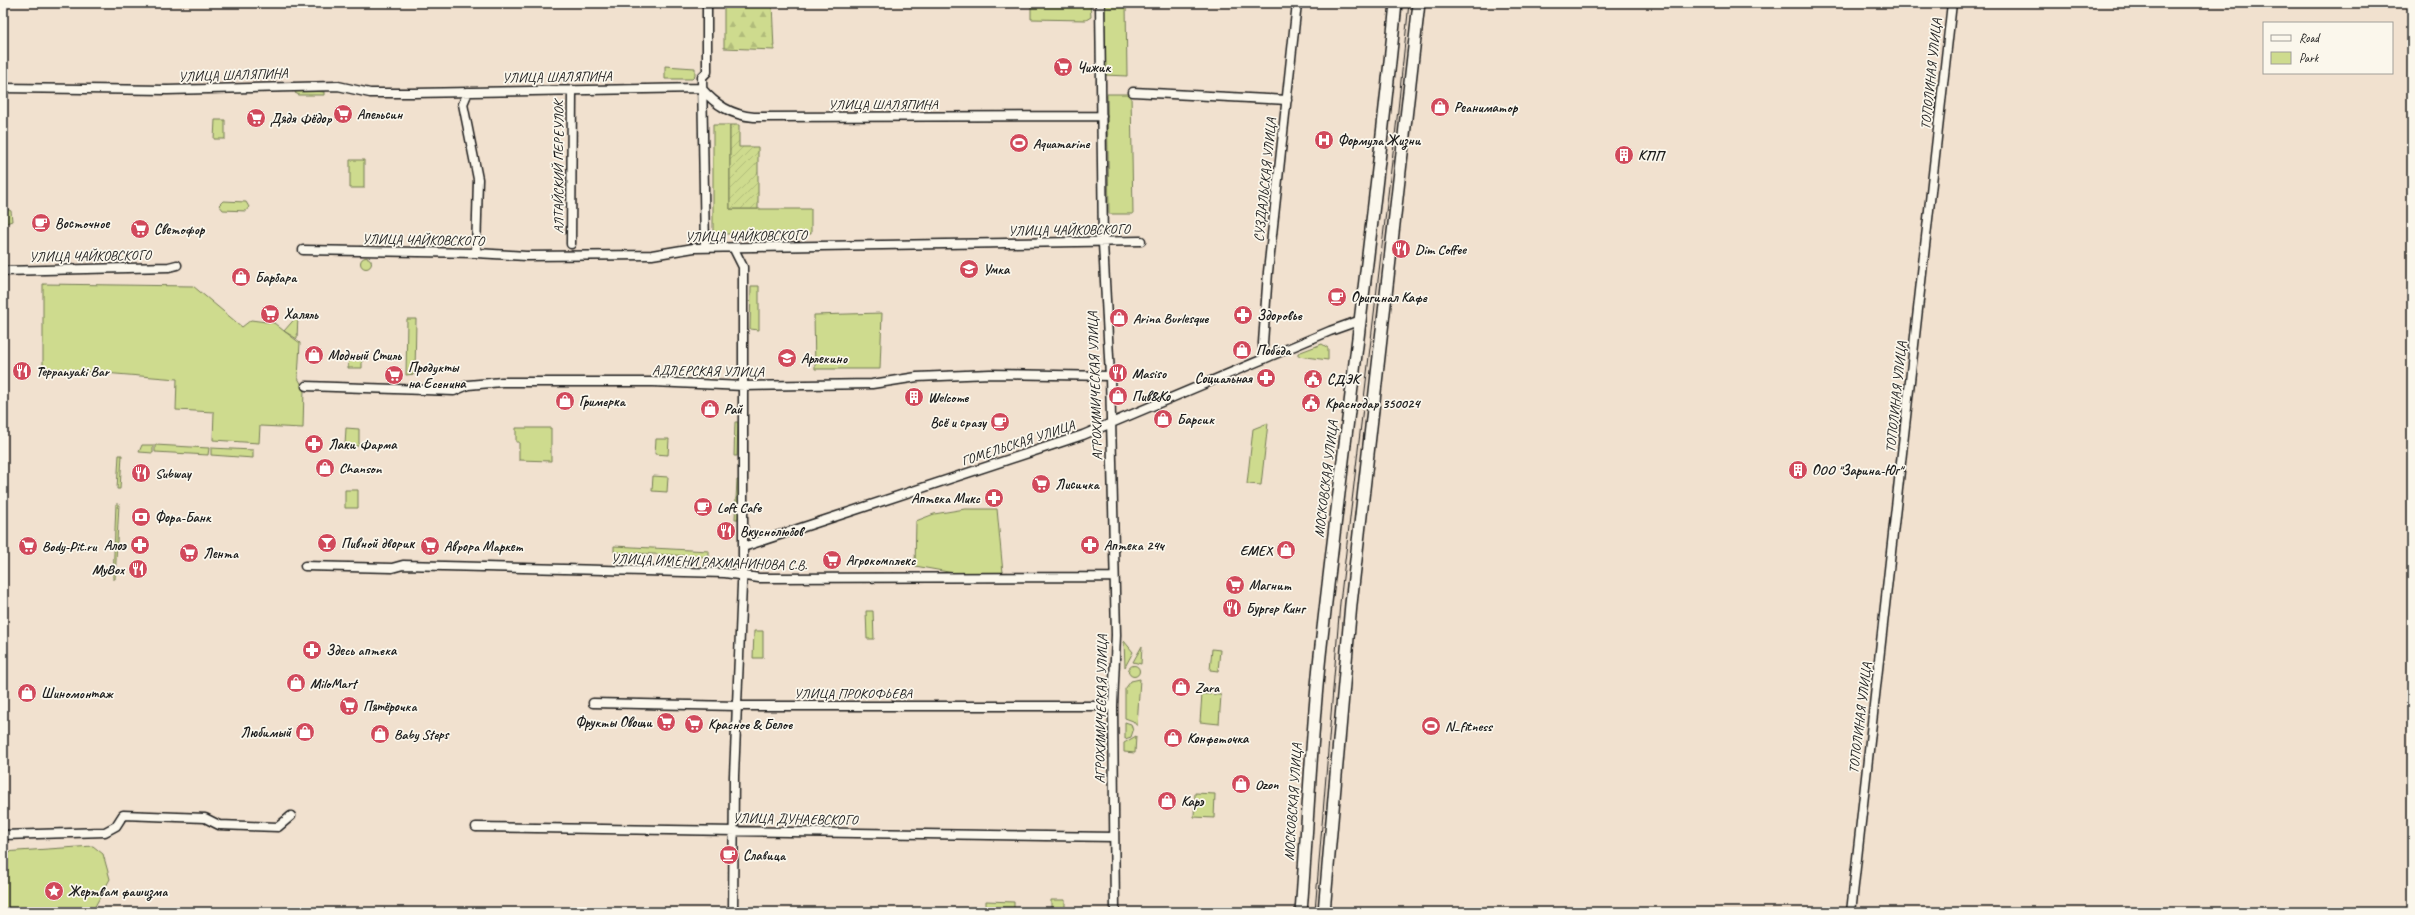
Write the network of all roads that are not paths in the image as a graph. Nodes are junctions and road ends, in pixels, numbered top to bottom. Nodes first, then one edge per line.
1 (707, 3) edge
2 (1100, 3) edge
3 (1297, 3) edge
4 (1396, 3) edge
5 (1419, 3) edge
6 (1952, 3) edge
7 (3, 88) edge
8 (701, 88) junction
9 (572, 90) junction
10 (468, 92) junction
11 (1134, 92) dead end
12 (1287, 100) junction
13 (1102, 116) junction
14 (1141, 241) dead end
15 (1103, 243) junction
16 (571, 244) dead end
17 (705, 248) junction
18 (734, 249) junction
19 (303, 250) dead end
20 (476, 253) junction
21 (177, 265) dead end
22 (3, 271) edge
23 (1361, 320) junction
24 (1264, 360) junction
25 (1110, 376) junction
26 (306, 386) dead end
27 (744, 386) junction
28 (1110, 424) junction
29 (743, 547) junction
30 (305, 566) dead end
31 (742, 577) junction
32 (1113, 577) junction
33 (593, 703) dead end
34 (737, 706) junction
35 (1113, 706) junction
36 (291, 816) dead end
37 (476, 827) dead end
38 (733, 831) junction
39 (3, 835) edge
40 (1114, 837) junction
41 (733, 912) edge
42 (1115, 912) edge
43 (1301, 912) edge
44 (1324, 912) edge
45 (1851, 912) edge

1 - 8 street
2 - 13 street, АГРОХИМИЧЕСКАЯ УЛИЦА
3 - 12 street, СУЗДАЛЬСКАЯ УЛИЦА
4 - 23 street, МОСКОВСКАЯ УЛИЦА
5 - 44 street
6 - 45 street, ТОПОЛИНАЯ УЛИЦА
7 - 10 street, УЛИЦА ШАЛЯПИНА
8 - 9 street, УЛИЦА ШАЛЯПИНА
8 - 13 street, УЛИЦА ШАЛЯПИНА
8 - 17 street
9 - 10 street, УЛИЦА ШАЛЯПИНА
9 - 16 street, АЛТАЙСКИЙ ПЕРЕУЛОК
10 - 20 street
11 - 12 street
12 - 24 street, СУЗДАЛЬСКАЯ УЛИЦА
13 - 15 street, АГРОХИМИЧЕСКАЯ УЛИЦА
14 - 15 street, УЛИЦА ЧАЙКОВСКОГО
15 - 18 street, УЛИЦА ЧАЙКОВСКОГО
15 - 25 street, АГРОХИМИЧЕСКАЯ УЛИЦА
17 - 18 street, УЛИЦА ЧАЙКОВСКОГО
17 - 20 street, УЛИЦА ЧАЙКОВСКОГО
18 - 27 street
19 - 20 street, УЛИЦА ЧАЙКОВСКОГО
21 - 22 street, УЛИЦА ЧАЙКОВСКОГО
23 - 24 street, ГОМЕЛЬСКАЯ УЛИЦА
23 - 43 street, МОСКОВСКАЯ УЛИЦА
24 - 28 street, ГОМЕЛЬСКАЯ УЛИЦА
25 - 27 street, АДЛЕРСКАЯ УЛИЦА
25 - 28 street, АГРОХИМИЧЕСКАЯ УЛИЦА
26 - 27 street, АДЛЕРСКАЯ УЛИЦА
27 - 29 street
28 - 29 street, ГОМЕЛЬСКАЯ УЛИЦА
28 - 32 street, АГРОХИМИЧЕСКАЯ УЛИЦА
29 - 31 street
30 - 31 street, УЛИЦА ИМЕНИ РАХМАНИНОВА С.В.
31 - 32 street, УЛИЦА ИМЕНИ РАХМАНИНОВА С.В.
31 - 34 street
32 - 35 street, АГРОХИМИЧЕСКАЯ УЛИЦА
33 - 34 street, УЛИЦА ПРОКОФЬЕВА
34 - 35 street, УЛИЦА ПРОКОФЬЕВА
34 - 38 street
35 - 40 street, АГРОХИМИЧЕСКАЯ УЛИЦА
36 - 39 street
37 - 38 street, УЛИЦА ДУНАЕВСКОГО
38 - 40 street, УЛИЦА ДУНАЕВСКОГО
38 - 41 street
40 - 42 street, АГРОХИМИЧЕСКАЯ УЛИЦА

